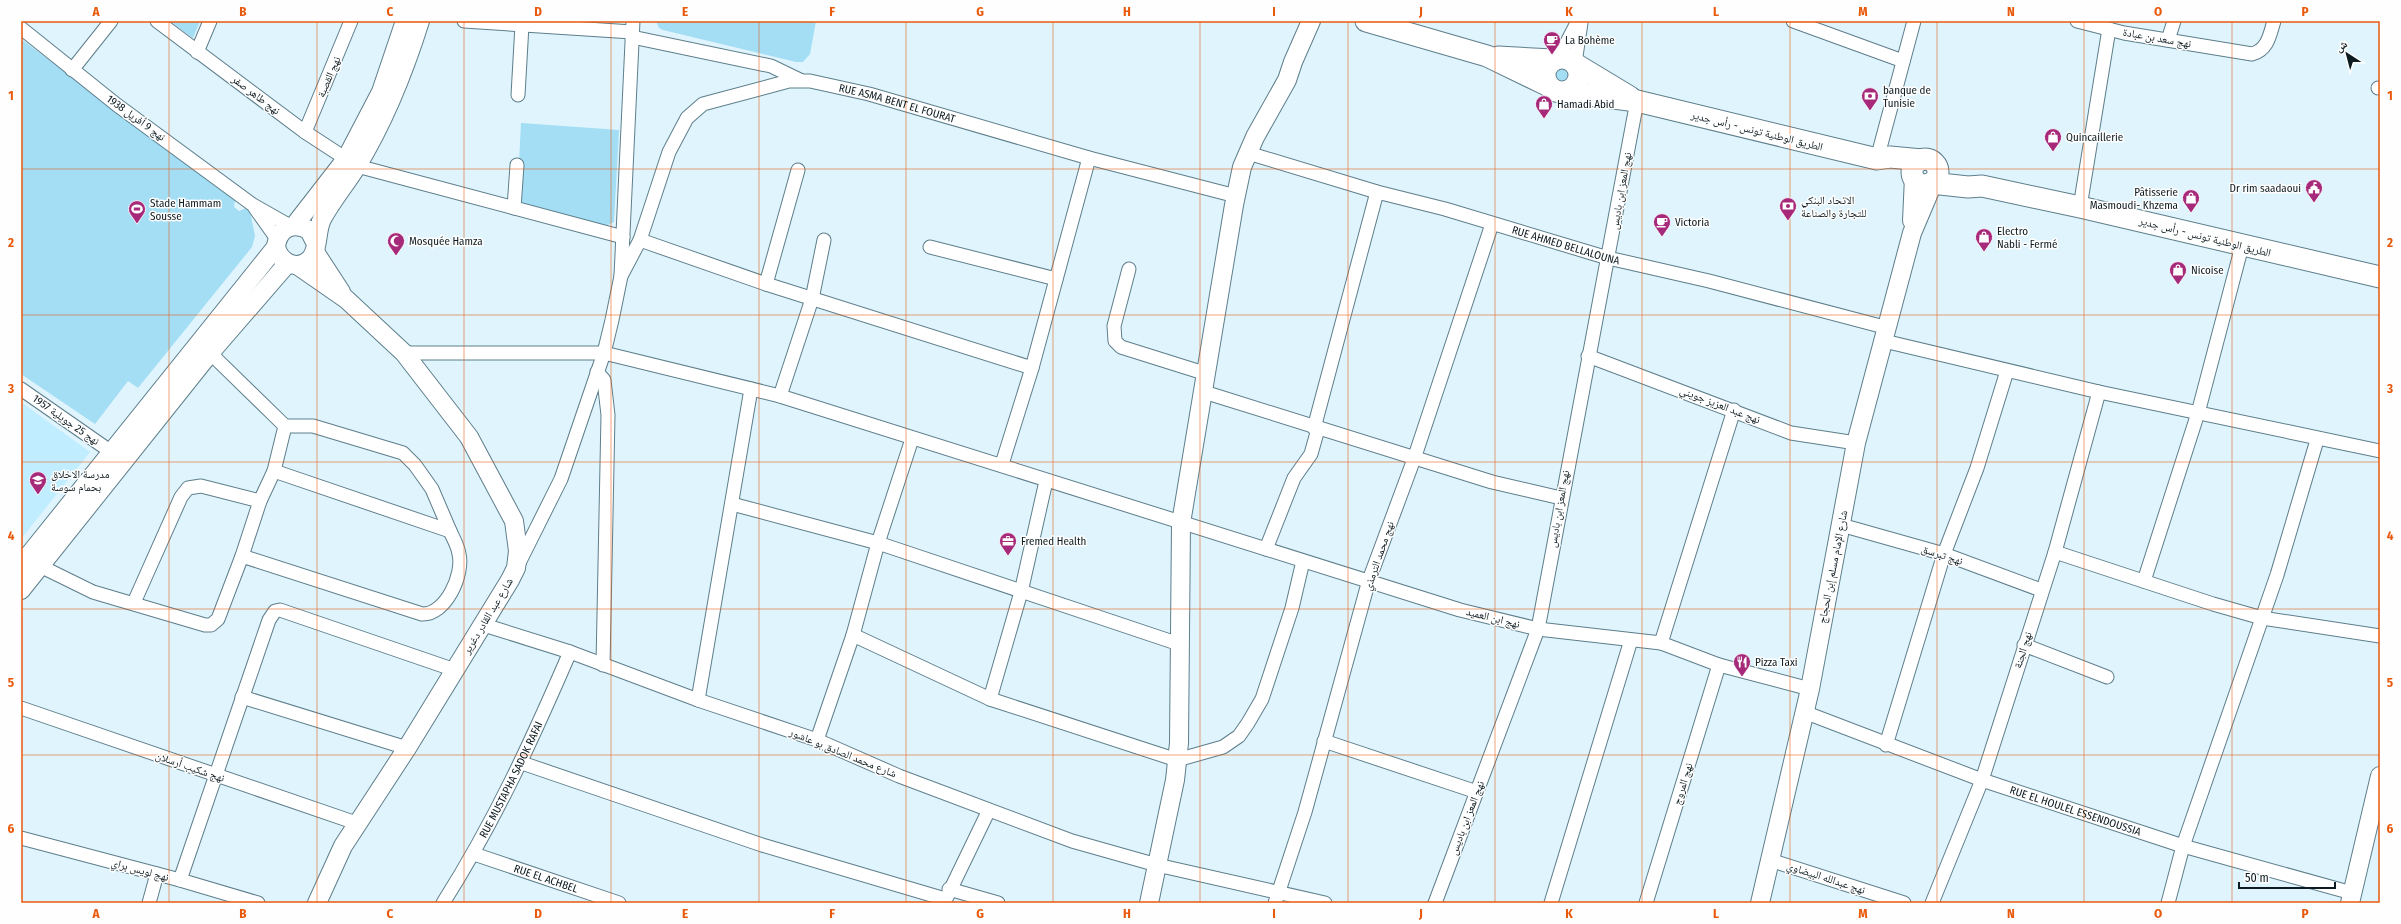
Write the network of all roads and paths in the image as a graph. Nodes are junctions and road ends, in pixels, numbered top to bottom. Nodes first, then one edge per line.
1 (110, 21) edge
2 (157, 21) edge
3 (210, 21) edge
4 (351, 21) edge
5 (405, 21) edge
6 (420, 21) edge
7 (464, 21) edge
8 (1311, 21) edge
9 (1323, 21) edge
10 (1366, 21) edge
11 (1578, 21) edge
12 (1581, 21) edge
13 (1793, 21) edge
14 (1914, 21) edge
15 (2077, 21) edge
16 (2174, 21) edge
17 (2274, 21) edge
18 (2092, 23) edge
19 (522, 25) junction
20 (2113, 25) edge
21 (21, 28) edge
22 (633, 30) edge
23 (2168, 40) junction
24 (197, 52) junction
25 (1487, 56) junction
26 (1554, 60) junction
27 (1903, 61) junction
28 (1576, 64) junction
29 (72, 70) junction
30 (1287, 80) junction
31 (802, 81) junction
32 (1557, 89) junction
33 (518, 95) dead end
34 (1637, 101) junction
35 (305, 132) junction
36 (1248, 154) junction
37 (1089, 158) junction
38 (1878, 159) junction
39 (351, 163) junction
40 (517, 165) dead end
41 (798, 170) dead end
42 (1928, 174) junction
43 (1377, 192) junction
44 (1236, 196) junction
45 (253, 205) junction
46 (2080, 206) junction
47 (514, 208) junction
48 (1492, 224) junction
49 (292, 226) junction
50 (623, 237) junction
51 (640, 240) junction
52 (824, 240) dead end
53 (276, 243) junction
54 (2242, 246) junction
55 (930, 247) dead end
56 (315, 248) junction
57 (1608, 258) junction
58 (292, 265) junction
59 (1129, 269) dead end
60 (621, 276) junction
61 (2380, 277) edge
62 (1056, 279) junction
63 (766, 284) junction
64 (812, 298) junction
65 (346, 299) junction
66 (1886, 335) junction
67 (204, 347) junction
68 (404, 353) junction
69 (604, 353) junction
70 (1588, 356) junction
71 (1032, 368) junction
72 (2007, 371) junction
73 (597, 372) junction
74 (1207, 374) junction
75 (21, 389) edge
76 (751, 389) junction
77 (1204, 392) junction
78 (2099, 392) junction
79 (780, 396) junction
80 (1734, 410) junction
81 (2198, 413) junction
82 (285, 426) junction
83 (1316, 429) junction
84 (912, 439) junction
85 (2317, 440) junction
86 (1856, 443) junction
87 (110, 451) junction
88 (2380, 451) edge
89 (1414, 459) junction
90 (1002, 464) junction
91 (274, 471) junction
92 (1046, 480) junction
93 (1561, 498) junction
94 (260, 502) junction
95 (732, 504) junction
96 (1181, 523) junction
97 (1841, 525) junction
98 (450, 531) junction
99 (878, 543) junction
100 (1266, 549) junction
101 (2055, 552) junction
102 (1944, 554) junction
103 (242, 556) junction
104 (1303, 561) junction
105 (21, 565) edge
106 (40, 566) junction
107 (516, 568) junction
108 (1370, 580) junction
109 (2144, 581) junction
110 (21, 590) edge
111 (2041, 590) junction
112 (1021, 592) junction
113 (136, 598) dead end
114 (2262, 618) junction
115 (484, 625) junction
116 (1538, 628) junction
117 (853, 635) junction
118 (2380, 636) edge
119 (1630, 640) junction
120 (1661, 643) junction
121 (1179, 644) junction
122 (2024, 645) junction
123 (570, 652) junction
124 (603, 665) junction
125 (1719, 666) junction
126 (455, 670) junction
127 (2107, 677) dead end
128 (1810, 689) junction
129 (242, 697) junction
130 (990, 699) junction
131 (698, 700) junction
132 (21, 708) edge
133 (1804, 712) junction
134 (817, 740) junction
135 (1324, 741) junction
136 (1886, 745) junction
137 (407, 748) junction
138 (1177, 760) junction
139 (522, 764) junction
140 (215, 776) junction
141 (2380, 776) edge
142 (1982, 780) junction
143 (1477, 792) junction
144 (988, 812) junction
145 (359, 824) junction
146 (21, 838) edge
147 (2183, 846) junction
148 (474, 854) junction
149 (1770, 860) junction
150 (1157, 865) junction
151 (157, 874) junction
152 (180, 880) junction
153 (946, 897) edge
154 (1277, 898) edge
155 (2351, 898) edge
156 (149, 903) edge
157 (258, 903) edge
158 (317, 903) edge
159 (443, 903) edge
160 (619, 903) edge
161 (998, 903) edge
162 (1149, 903) edge
163 (1325, 903) edge
164 (1434, 903) edge
165 (1551, 903) edge
166 (1646, 903) edge
167 (1760, 903) edge
168 (1904, 903) edge
169 (1932, 903) edge
170 (2168, 903) edge

1 - 29 street
2 - 24 street, نهج طاهر صفر
3 - 24 street
4 - 35 street, نهج القصبة
5 - 39 street
6 - 39 street
7 - 19 street
8 - 30 street
9 - 30 street
10 - 25 main road, الطريق الوطنية تونس - رأس جدير
11 - 26 street
12 - 28 street
13 - 27 street
14 - 27 street
15 - 18 street, نهج سعد بن عبادة
16 - 23 street
17 - 23 street, نهج سعد بن عبادة
18 - 20 street, نهج سعد بن عبادة
19 - 22 street
19 - 33 street
20 - 23 street, نهج سعد بن عبادة
20 - 46 street
21 - 29 street, نهج 9 أفريل 1938
22 - 31 street
22 - 50 street
24 - 35 street, نهج طاهر صفر
25 - 26 main road, الطريق الوطنية تونس - رأس جدير
25 - 32 main road, الطريق الوطنية تونس - رأس جدير
26 - 28 main road
26 - 32 main road
27 - 38 street
28 - 32 main road
28 - 34 main road, الطريق الوطنية تونس - رأس جدير
29 - 45 street, نهج 9 أفريل 1938
30 - 36 street
31 - 37 street, RUE ASMA BENT EL FOURAT
31 - 51 street, RUE ASMA BENT EL FOURAT
32 - 34 main road, الطريق الوطنية تونس - رأس جدير
34 - 38 main road, الطريق الوطنية تونس - رأس جدير
34 - 57 street, نهج المعز ابن باديس
35 - 39 street, نهج طاهر صفر
36 - 43 street, RUE AHMED BELLALOUNA
36 - 44 street
37 - 44 street, RUE ASMA BENT EL FOURAT
37 - 62 street
38 - 42 main road, الطريق الوطنية تونس - رأس جدير
39 - 47 street, نهج طاهر صفر
39 - 49 street
39 - 56 street
40 - 47 street
41 - 63 street
42 - 46 main road, الطريق الوطنية تونس - رأس جدير
42 - 66 street, شارع اﻹمام مسلم إبن الحجاج
43 - 48 street, RUE AHMED BELLALOUNA
43 - 83 street
44 - 74 street
45 - 49 street
45 - 53 street
46 - 54 main road, الطريق الوطنية تونس - رأس جدير
47 - 50 street, نهج طاهر صفر
48 - 57 street, RUE AHMED BELLALOUNA
48 - 89 street, نهج محمد الترمذي
49 - 53 street
49 - 56 street
50 - 60 street
51 - 60 street, RUE ASMA BENT EL FOURAT
51 - 63 street
52 - 64 street
53 - 58 street
53 - 67 street
54 - 61 main road, الطريق الوطنية تونس - رأس جدير
54 - 81 street
55 - 62 street
56 - 58 street
56 - 65 street, شارع عبد القادر دغرير
57 - 66 street, RUE AHMED BELLALOUNA
57 - 70 street, نهج المعز ابن باديس
58 - 65 street, شارع عبد القادر دغرير
58 - 67 street
59 - 74 street
60 - 69 street
62 - 71 street
63 - 64 street
64 - 71 street
64 - 79 street
65 - 68 street, شارع عبد القادر دغرير
66 - 72 street, RUE AHMED BELLALOUNA
66 - 86 street, شارع اﻹمام مسلم إبن الحجاج
67 - 82 street
67 - 87 street
67 - 106 street
68 - 69 street, نهج ابن العميد
68 - 107 street, شارع عبد القادر دغرير
69 - 73 street
69 - 76 street, نهج ابن العميد
70 - 80 street, نهج عبد العزيز جويني
70 - 93 street, نهج المعز ابن باديس
71 - 90 street
72 - 78 street, RUE AHMED BELLALOUNA
72 - 102 street
73 - 107 street
73 - 124 street
74 - 77 street
75 - 87 street, نهج 25 جويلية 1957
76 - 79 street, نهج ابن العميد
76 - 95 street
77 - 83 street
77 - 96 street
78 - 81 street, RUE AHMED BELLALOUNA
78 - 101 street, نهج الجنة
79 - 84 street, نهج ابن العميد
80 - 86 street, نهج عبد العزيز جويني
80 - 120 street
81 - 85 street, RUE AHMED BELLALOUNA
81 - 109 street
82 - 91 street
82 - 98 street
83 - 89 street
83 - 100 street
84 - 90 street, نهج ابن العميد
84 - 99 street
85 - 88 street, RUE AHMED BELLALOUNA
85 - 114 street
86 - 97 street, شارع اﻹمام مسلم إبن الحجاج
87 - 105 street
89 - 93 street
89 - 108 street, نهج محمد الترمذي
90 - 92 street, نهج ابن العميد
91 - 94 street
91 - 98 street
92 - 96 street, نهج ابن العميد
92 - 112 street
93 - 116 street, نهج المعز ابن باديس
94 - 103 street
94 - 113 street
95 - 99 street
95 - 131 street
96 - 100 street, نهج ابن العميد
96 - 121 street
97 - 102 street, نهج تبرسق
97 - 128 street, شارع اﻹمام مسلم إبن الحجاج
98 - 103 street
99 - 112 street
99 - 117 street
100 - 104 street, نهج ابن العميد
101 - 109 street
101 - 111 street, نهج الجنة
102 - 111 street, نهج تبرسق
102 - 136 street
103 - 106 street
104 - 108 street, نهج ابن العميد
104 - 138 street
106 - 110 street
107 - 115 street, شارع عبد القادر دغرير
108 - 116 street, نهج ابن العميد
108 - 135 street, نهج محمد الترمذي
109 - 114 street
111 - 122 street, نهج الجنة
112 - 121 street
112 - 130 street
114 - 118 street
114 - 147 street
115 - 123 street, شارع محمد الصادق بو عاشور
115 - 126 street, شارع عبد القادر دغرير
116 - 119 street, نهج ابن العميد
116 - 143 street, نهج المعز ابن باديس
117 - 130 street
117 - 134 street
119 - 120 street, نهج ابن العميد
119 - 165 street
120 - 125 street, نهج ابن العميد
121 - 138 street
122 - 127 street
122 - 142 street, نهج الجنة
123 - 124 street, شارع محمد الصادق بو عاشور
123 - 139 street, RUE MUSTAPHA SADOK RAFAI
124 - 131 street, شارع محمد الصادق بو عاشور
125 - 128 street, نهج ابن العميد
125 - 166 street, نهج المروج
126 - 129 street
126 - 137 street, شارع عبد القادر دغرير
128 - 133 street, شارع اﻹمام مسلم إبن الحجاج
129 - 137 street
129 - 140 street
130 - 138 street
131 - 134 street, شارع محمد الصادق بو عاشور
132 - 140 street, نهج شكيب أرسلان
133 - 136 street, RUE EL HOULEL ESSENDOUSSIA
133 - 149 street, شارع اﻹمام مسلم إبن الحجاج
134 - 144 street, شارع محمد الصادق بو عاشور
135 - 143 street
135 - 154 street, نهج محمد الترمذي
136 - 142 street, RUE EL HOULEL ESSENDOUSSIA
137 - 145 street, شارع عبد القادر دغرير
138 - 150 street
139 - 148 street, RUE MUSTAPHA SADOK RAFAI
139 - 153 street
140 - 145 street, نهج شكيب أرسلان
140 - 152 street
141 - 155 street
142 - 147 street, RUE EL HOULEL ESSENDOUSSIA
142 - 169 street, نهج الجنة
143 - 164 street, نهج المعز ابن باديس
144 - 150 street, شارع محمد الصادق بو عاشور
144 - 153 street
145 - 158 street, شارع عبد القادر دغرير
146 - 151 street, نهج لويس براي
147 - 155 street, RUE EL HOULEL ESSENDOUSSIA
147 - 170 street
148 - 159 street, RUE MUSTAPHA SADOK RAFAI
148 - 160 street, RUE EL ACHBEL
149 - 167 street, شارع اﻹمام مسلم إبن الحجاج
149 - 168 street, نهج عبدالله البيضاوي
150 - 154 street, شارع محمد الصادق بو عاشور
150 - 162 street
151 - 152 street, نهج لويس براي
151 - 156 street
152 - 157 street, نهج لويس براي
153 - 161 street
154 - 163 street

